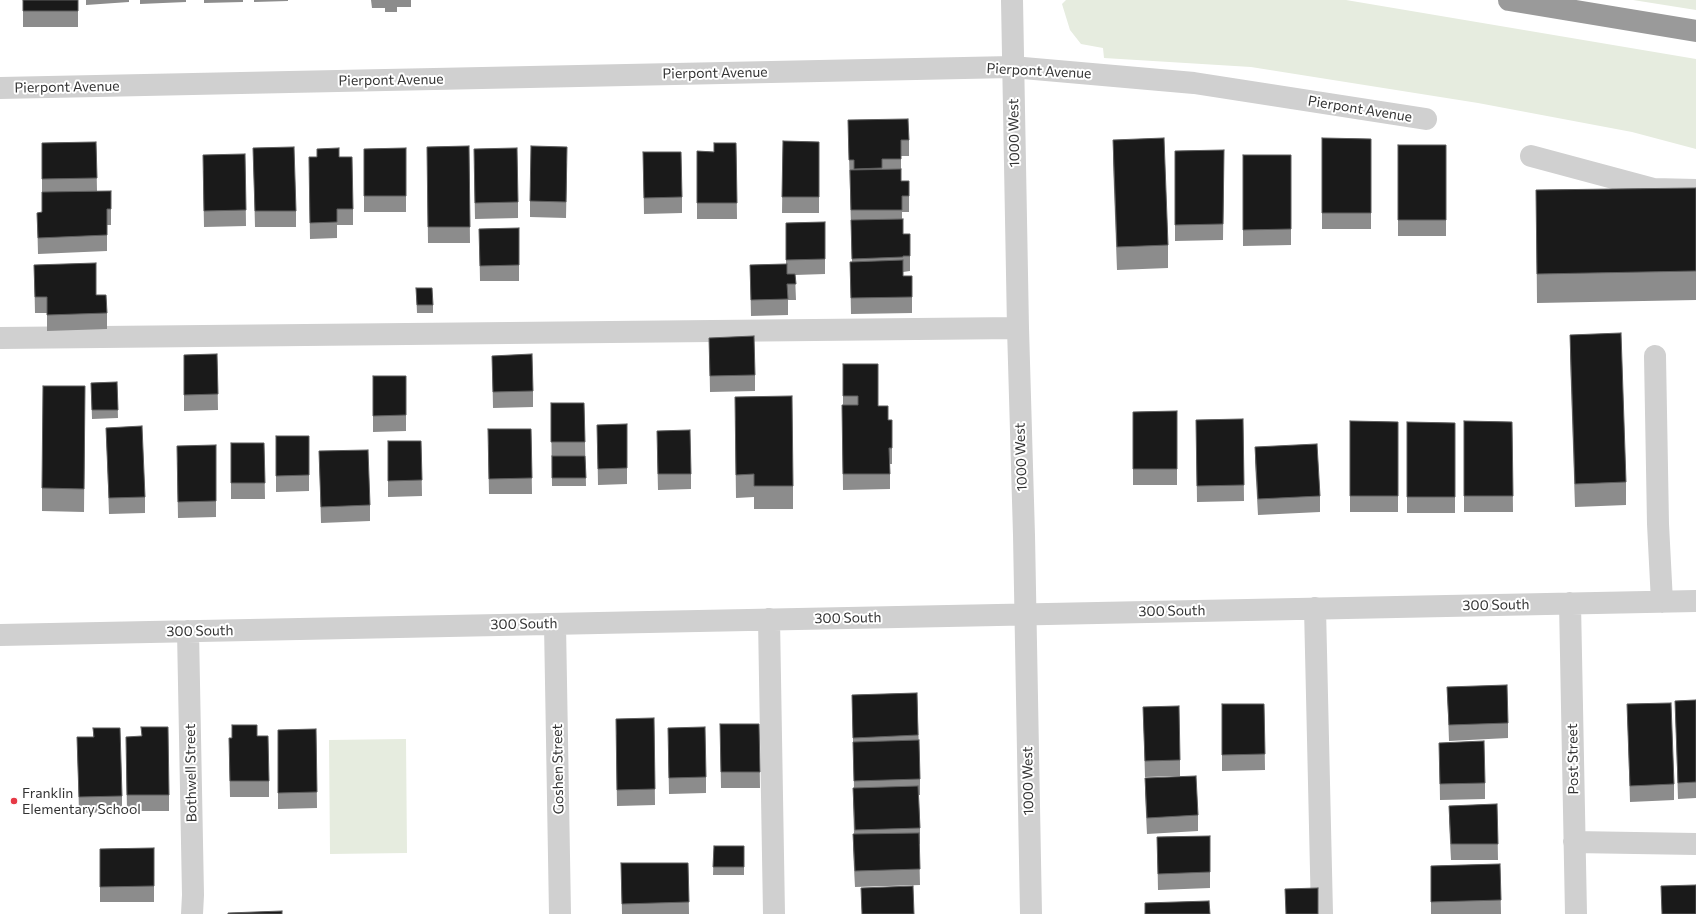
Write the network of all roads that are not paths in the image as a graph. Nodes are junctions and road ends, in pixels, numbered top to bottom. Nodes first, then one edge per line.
1 (1012, 0) edge
2 (1509, 0) edge
3 (1696, 31) edge
4 (1012, 67) junction
5 (0, 88) edge
6 (1426, 119) dead end
7 (1532, 156) dead end
8 (1696, 190) edge
9 (1018, 328) junction
10 (0, 338) edge
11 (1655, 356) dead end
12 (1696, 601) edge
13 (1662, 602) junction
14 (1570, 604) junction
15 (1315, 608) junction
16 (1024, 614) junction
17 (769, 620) junction
18 (555, 624) junction
19 (188, 631) junction
20 (0, 635) edge
21 (1574, 842) junction
22 (1696, 844) edge
23 (192, 914) edge
24 (560, 914) edge
25 (774, 914) edge
26 (1031, 914) edge
27 (1322, 914) edge
28 (1576, 914) edge

1 - 4 street, 1000 West
2 - 3 highway
4 - 5 street, Pierpont Avenue
4 - 6 street, Pierpont Avenue
4 - 9 street, 1000 West
7 - 8 street
9 - 10 street
9 - 16 street, 1000 West
11 - 13 street
12 - 13 street, 300 South
13 - 14 street, 300 South
14 - 15 street, 300 South
14 - 21 street, Post Street
15 - 16 street, 300 South
15 - 27 street
16 - 17 street, 300 South
16 - 26 street, 1000 West
17 - 18 street, 300 South
17 - 25 street
18 - 19 street, 300 South
18 - 24 street, Goshen Street
19 - 20 street, 300 South
19 - 23 street, Bothwell Street
21 - 22 street
21 - 28 street, Post Street

